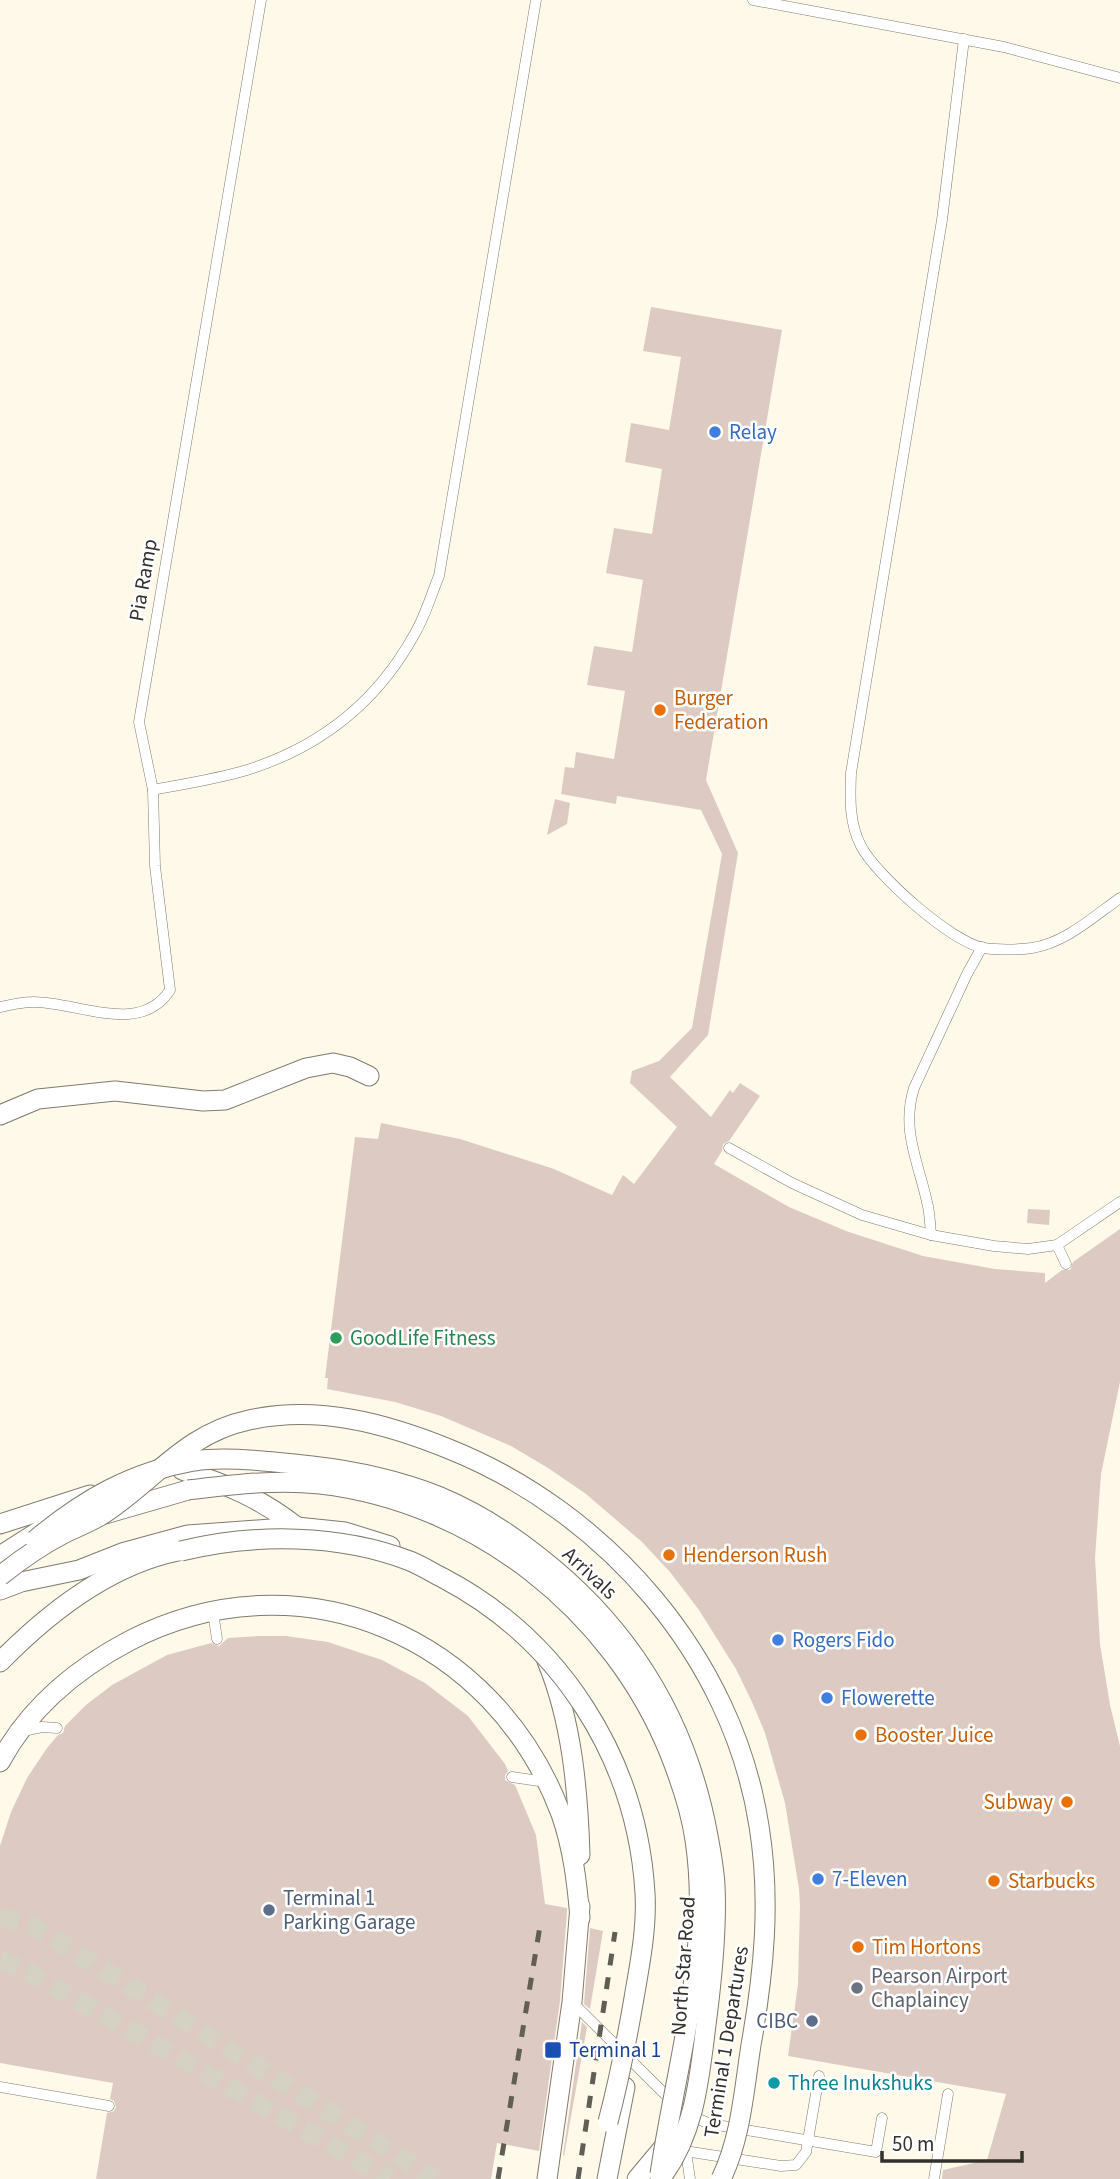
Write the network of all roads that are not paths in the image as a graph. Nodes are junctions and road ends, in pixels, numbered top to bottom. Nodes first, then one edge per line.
1 (261, 0) edge
2 (536, 0) edge
3 (753, 0) edge
4 (964, 39) junction
5 (1120, 78) edge
6 (153, 790) junction
7 (1120, 898) edge
8 (982, 947) junction
9 (0, 1007) edge
10 (369, 1076) dead end
11 (0, 1115) edge
12 (729, 1148) dead end
13 (1120, 1202) edge
14 (931, 1235) junction
15 (1057, 1245) junction
16 (1066, 1264) dead end
17 (182, 1470) junction
18 (121, 1485) junction
19 (62, 1516) junction
20 (100, 1516) junction
21 (0, 1524) edge
22 (297, 1527) junction
23 (0, 1556) edge
24 (0, 1568) edge
25 (0, 1576) edge
26 (0, 1584) edge
27 (0, 1590) edge
28 (213, 1612) junction
29 (217, 1639) dead end
30 (536, 1639) junction
31 (0, 1662) edge
32 (57, 1728) dead end
33 (19, 1732) junction
34 (0, 1762) edge
35 (512, 1777) dead end
36 (547, 1782) junction
37 (580, 1918) junction
38 (572, 2002) junction
39 (631, 2059) junction
40 (819, 2076) dead end
41 (0, 2087) edge
42 (948, 2094) dead end
43 (109, 2106) dead end
44 (685, 2115) junction
45 (882, 2118) dead end
46 (808, 2141) junction
47 (685, 2151) junction
48 (547, 2179) edge
49 (599, 2179) edge
50 (607, 2179) edge
51 (637, 2179) edge
52 (659, 2179) edge
53 (690, 2179) edge
54 (721, 2179) edge
55 (934, 2179) edge

1 - 6 lane, Pia Ramp
2 - 6 lane
3 - 4 lane
4 - 5 lane
4 - 8 lane
6 - 9 lane, Pia Ramp
7 - 8 lane
8 - 14 lane
10 - 11 street
12 - 14 lane
13 - 15 lane
14 - 15 lane
15 - 16 lane
17 - 18 street, North Star Road
17 - 22 street
17 - 44 street, North Star Road
18 - 21 street, North Star Road
18 - 26 street
19 - 23 street, bridge
19 - 24 street, Arrivals, bridge
19 - 52 street, Arrivals, bridge
20 - 25 street, bridge
20 - 52 street, Terminal 1 Departures, bridge
20 - 54 street, Terminal 1 Departures, bridge
22 - 27 street
22 - 30 street
28 - 29 lane
28 - 33 street
28 - 36 street
30 - 37 street
30 - 39 street
31 - 49 street, bridge
32 - 33 lane
33 - 34 street
35 - 36 lane
36 - 37 street
37 - 38 street
38 - 39 lane
38 - 48 street
39 - 44 lane
39 - 50 street
40 - 46 lane
41 - 43 lane
42 - 55 lane
44 - 46 lane
44 - 47 lane
44 - 51 street, North Star Road
45 - 46 lane
46 - 47 lane
47 - 53 lane

